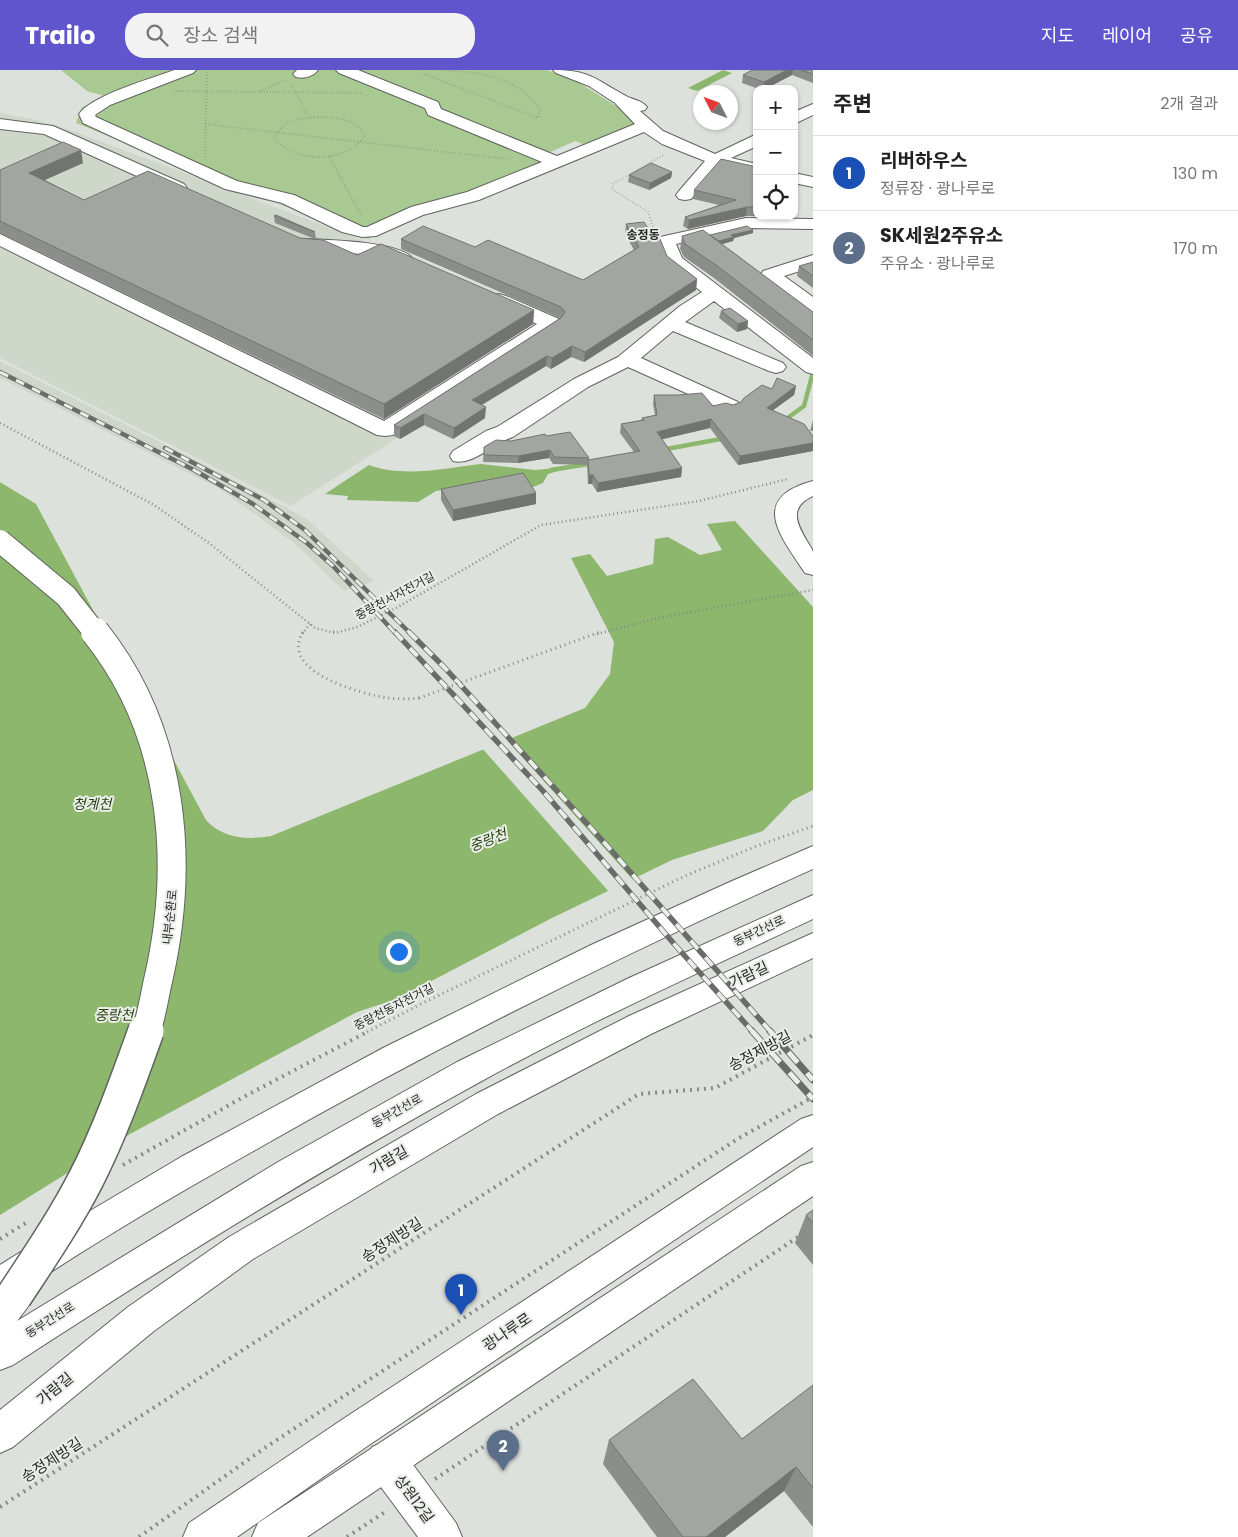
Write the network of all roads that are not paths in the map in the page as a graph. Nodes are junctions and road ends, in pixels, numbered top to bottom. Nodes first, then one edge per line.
1 (188, 70) edge
2 (344, 70) edge
3 (561, 70) edge
4 (621, 100) junction
5 (813, 109) edge
6 (798, 117) edge
7 (0, 124) edge
8 (644, 126) junction
9 (753, 141) edge
10 (690, 148) junction
11 (715, 160) junction
12 (555, 161) junction
13 (753, 168) edge
14 (798, 179) edge
15 (813, 182) edge
16 (193, 195) edge
17 (685, 195) dead end
18 (762, 223) junction
19 (813, 224) edge
20 (290, 238) edge
21 (0, 239) edge
22 (812, 258) edge
23 (420, 266) edge
24 (482, 292) edge
25 (715, 292) junction
26 (813, 306) edge
27 (671, 323) junction
28 (627, 359) junction
29 (776, 368) dead end
30 (813, 368) edge
31 (731, 406) edge
32 (461, 456) dead end
33 (813, 488) edge
34 (0, 541) edge
35 (813, 568) edge
36 (813, 857) edge
37 (813, 906) edge
38 (813, 944) edge
39 (813, 1129) edge
40 (813, 1177) edge
41 (0, 1285) edge
42 (0, 1314) edge
43 (0, 1352) edge
44 (0, 1434) edge
45 (386, 1461) junction
46 (202, 1537) edge
47 (272, 1537) edge
48 (442, 1537) edge

1 - 12 main road
2 - 12 main road
3 - 4 main road
4 - 8 main road
4 - 10 main road
5 - 6 main road
7 - 16 main road
8 - 10 main road
8 - 12 main road
9 - 11 main road
10 - 11 main road
11 - 13 main road
11 - 17 main road
14 - 15 main road
18 - 19 main road
18 - 22 main road
18 - 25 main road
20 - 23 main road
21 - 24 main road
22 - 26 main road
25 - 27 main road
25 - 30 main road
27 - 28 main road
27 - 29 main road
28 - 31 main road
28 - 32 main road
33 - 35 main road
34 - 42 main road, 내부순환로, bridge
36 - 41 main road
37 - 43 main road, 동부간선로
38 - 44 main road, 가람길
39 - 46 main road, 광나루로
40 - 45 main road
45 - 47 main road
45 - 48 main road, 상원12길

